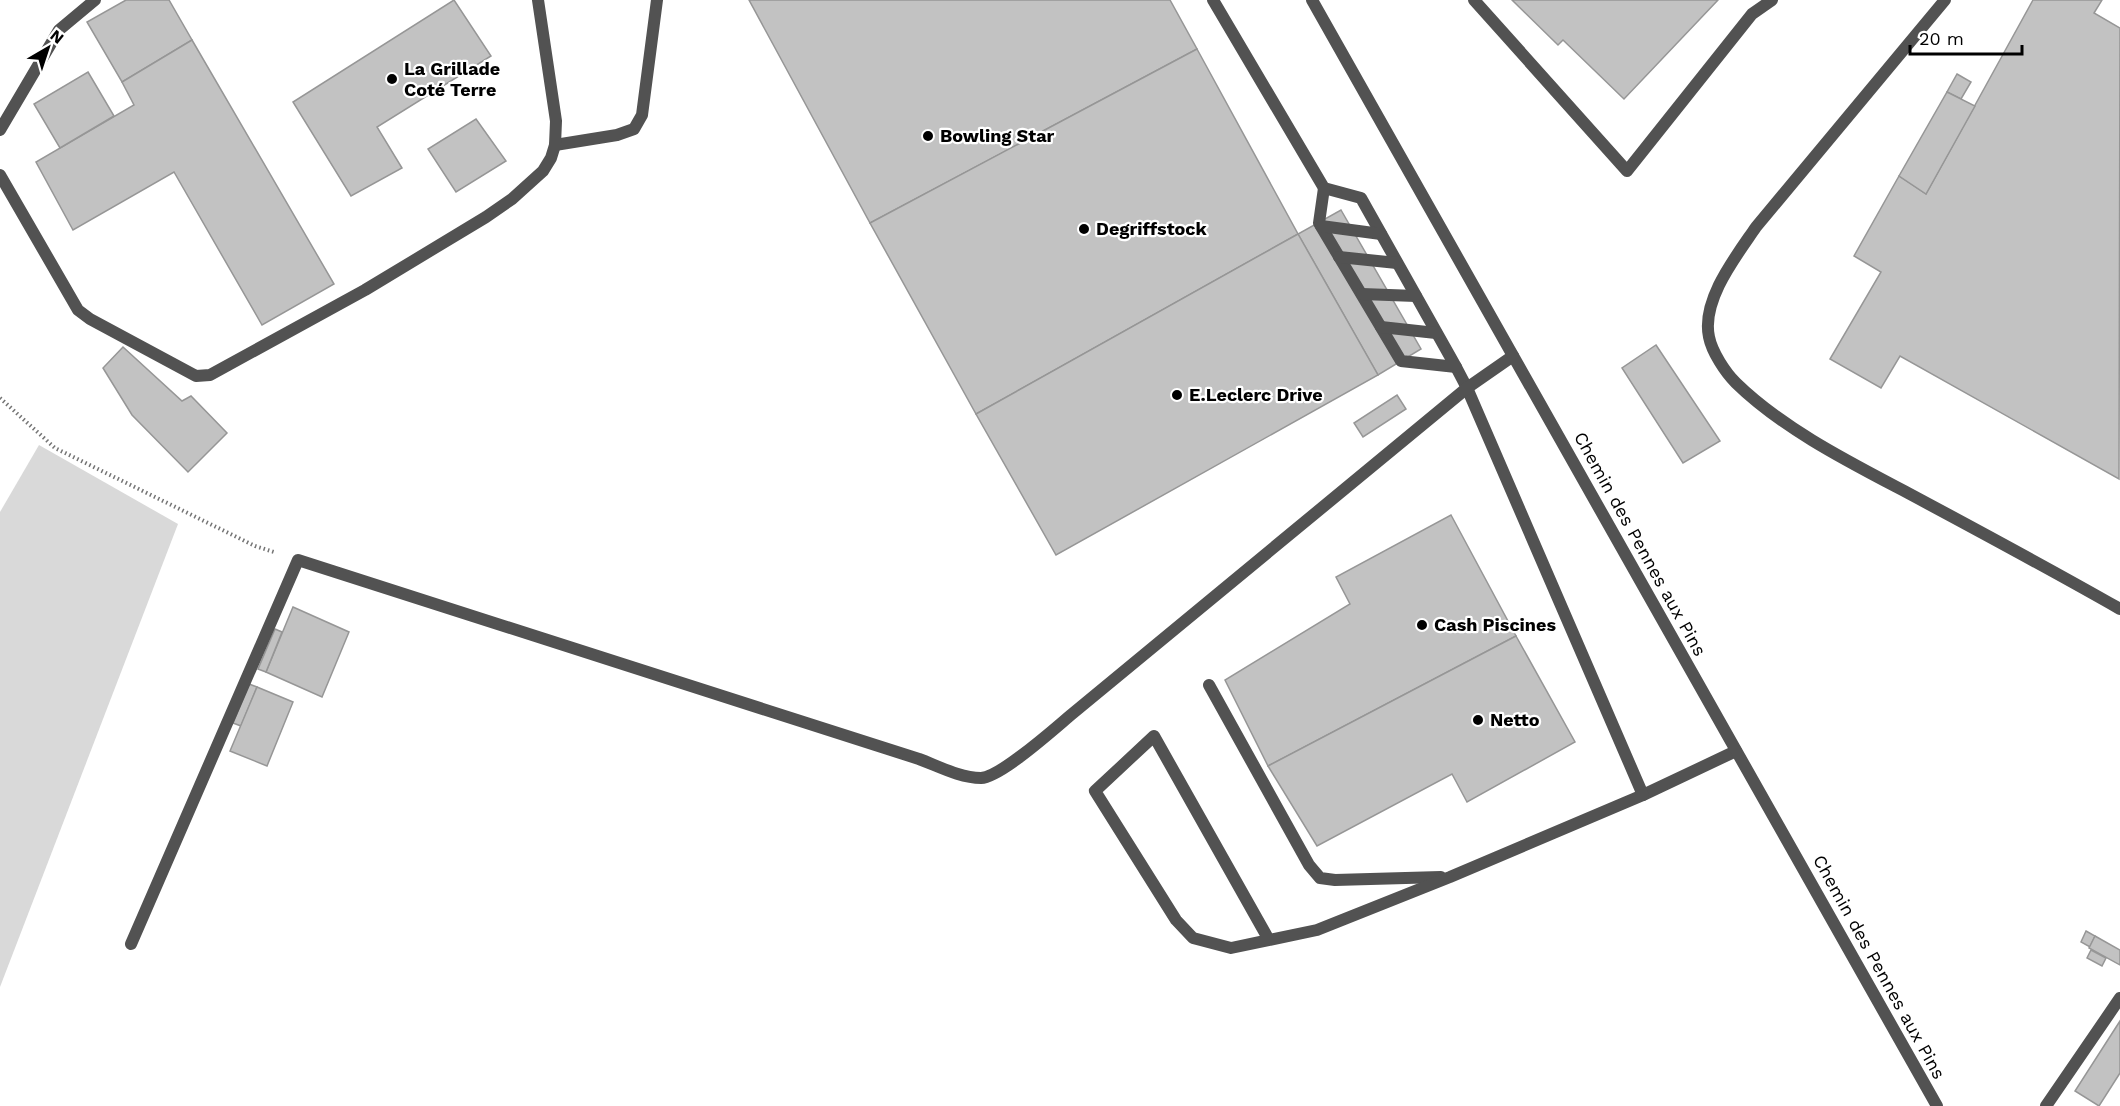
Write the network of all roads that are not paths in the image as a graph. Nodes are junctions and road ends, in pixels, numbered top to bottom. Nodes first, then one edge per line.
1 (95, 0) edge
2 (538, 0) edge
3 (657, 0) edge
4 (1213, 0) edge
5 (1312, 0) edge
6 (1474, 0) edge
7 (1772, 0) edge
8 (1945, 0) edge
9 (0, 130) edge
10 (555, 145) junction
11 (0, 175) edge
12 (1324, 188) junction
13 (1321, 226) junction
14 (1381, 234) junction
15 (1339, 256) junction
16 (1397, 263) junction
17 (1362, 294) junction
18 (1416, 296) junction
19 (1381, 327) junction
20 (1436, 333) junction
21 (1514, 356) junction
22 (1456, 367) junction
23 (1467, 388) junction
24 (2120, 609) edge
25 (1209, 686) dead end
26 (1736, 751) junction
27 (1643, 795) junction
28 (1450, 877) junction
29 (1269, 940) junction
30 (131, 944) dead end
31 (2120, 998) edge
32 (1937, 1106) edge
33 (2046, 1106) edge

1 - 9 street
2 - 10 street
3 - 10 street
4 - 12 street
5 - 21 street, Chemin des Pennes aux Pins
6 - 7 street
8 - 24 street
10 - 11 street
12 - 13 street
12 - 14 street
13 - 14 street
13 - 15 street
14 - 16 street
15 - 16 street
15 - 17 street
16 - 18 street
17 - 18 street
17 - 19 street
18 - 20 street
19 - 20 street
19 - 22 street
20 - 22 street
21 - 23 street
21 - 26 street, Chemin des Pennes aux Pins
22 - 23 street
23 - 27 street
23 - 30 street
25 - 28 street
26 - 27 street
26 - 32 street, Chemin des Pennes aux Pins
27 - 28 street
28 - 29 street
29 - 29 street
31 - 33 street

